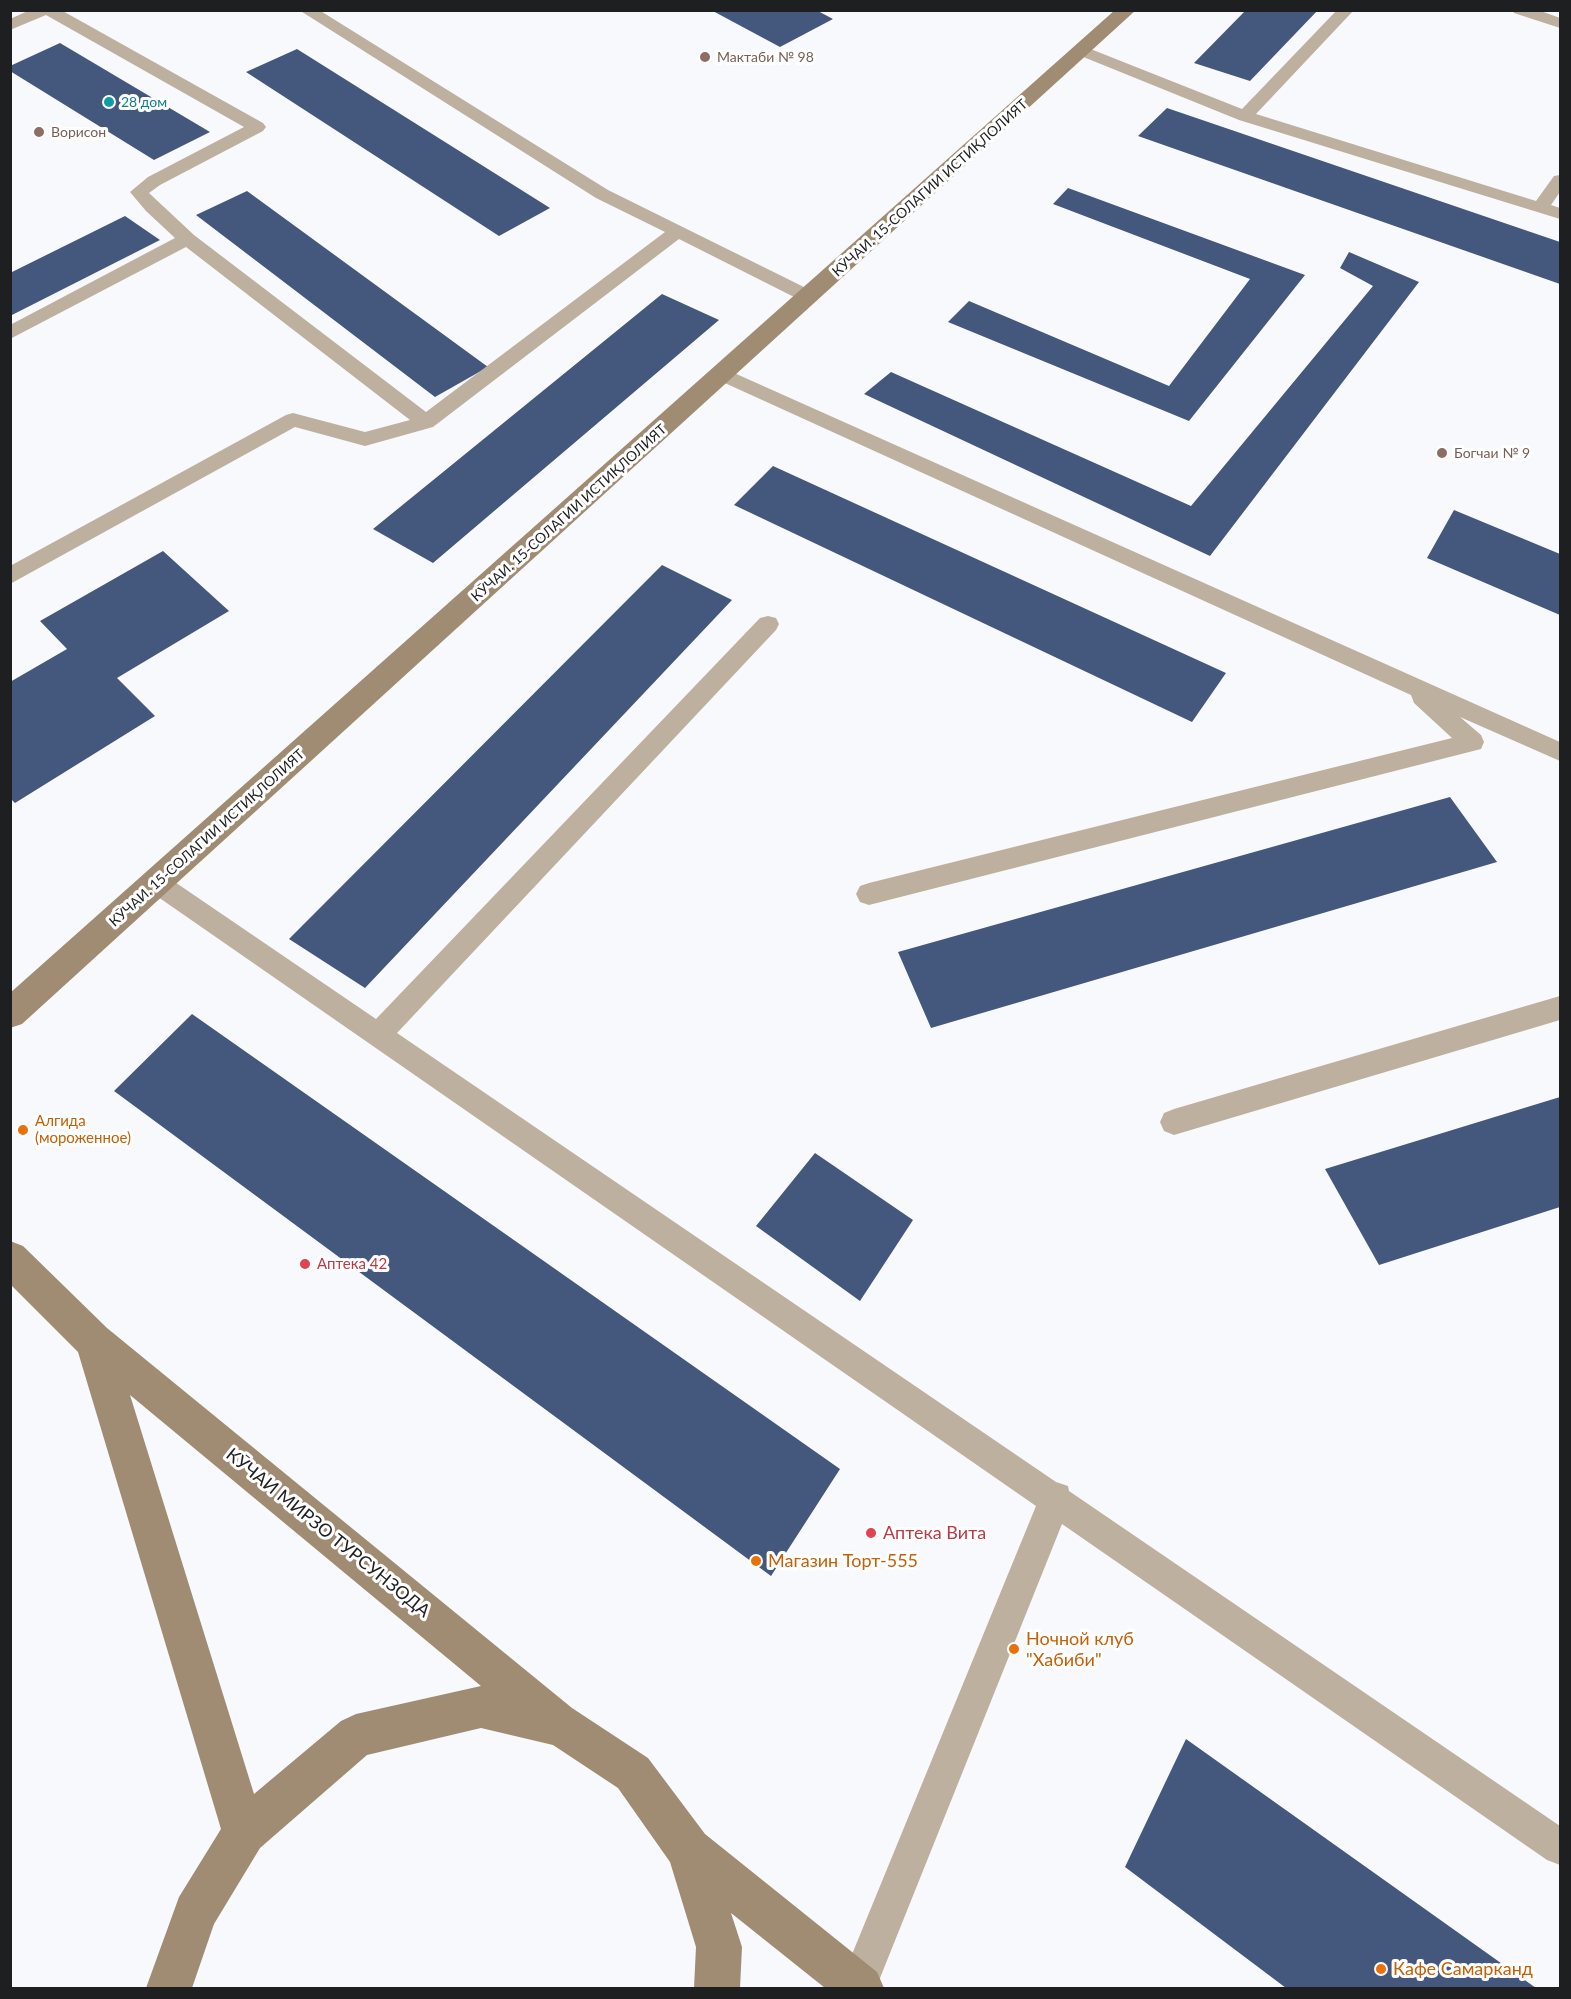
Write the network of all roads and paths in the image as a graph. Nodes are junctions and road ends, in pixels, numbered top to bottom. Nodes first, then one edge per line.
1 (46, 10) edge
2 (307, 10) edge
3 (1127, 10) edge
4 (1346, 10) edge
5 (1520, 10) edge
6 (1560, 23) edge
7 (10, 25) edge
8 (1082, 51) junction
9 (1245, 116) junction
10 (1560, 180) edge
11 (1540, 207) junction
12 (1560, 214) edge
13 (678, 231) junction
14 (187, 239) junction
15 (809, 297) junction
16 (10, 333) edge
17 (723, 374) junction
18 (426, 422) junction
19 (10, 576) edge
20 (768, 624) dead end
21 (1404, 680) junction
22 (1560, 752) edge
23 (157, 883) junction
24 (869, 894) dead end
25 (1560, 1008) edge
26 (10, 1014) edge
27 (378, 1035) junction
28 (1174, 1122) dead end
29 (10, 1258) edge
30 (94, 1341) junction
31 (1056, 1498) junction
32 (562, 1725) junction
33 (244, 1832) junction
34 (1560, 1847) edge
35 (689, 1850) junction
36 (859, 1987) edge
37 (169, 1989) edge
38 (717, 1989) edge

1 - 7 lane
1 - 14 lane
2 - 13 lane
3 - 8 street, КӮЧАИ. 15-СОЛАГИИ ИСТИҚЛОЛИЯТ
4 - 9 lane
5 - 6 lane
8 - 9 lane
8 - 15 street, КӮЧАИ. 15-СОЛАГИИ ИСТИҚЛОЛИЯТ
9 - 11 lane
10 - 11 lane
11 - 12 lane
13 - 15 lane
13 - 18 lane
14 - 16 lane
14 - 18 lane
15 - 17 street, КӮЧАИ. 15-СОЛАГИИ ИСТИҚЛОЛИЯТ
17 - 21 lane
17 - 23 street, КӮЧАИ. 15-СОЛАГИИ ИСТИҚЛОЛИЯТ
18 - 19 lane
20 - 27 lane
21 - 22 lane
21 - 24 lane
23 - 26 street, КӮЧАИ. 15-СОЛАГИИ ИСТИҚЛОЛИЯТ
23 - 27 lane
25 - 28 lane
27 - 31 lane
29 - 30 street, КӮЧАИ МИРЗО ТУРСУНЗОДА
30 - 32 street, КӮЧАИ МИРЗО ТУРСУНЗОДА
30 - 33 street, КӮЧАИ МИРЗО ТУРСУНЗОДА
31 - 34 lane
31 - 36 lane
32 - 33 street, КӮЧАИ МИРЗО ТУРСУНЗОДА
32 - 35 street, КӮЧАИ МИРЗО ТУРСУНЗОДА
33 - 37 street, КӮЧАИ МИРЗО ТУРСУНЗОДА
35 - 36 street, КӮЧАИ МИРЗО ТУРСУНЗОДА
35 - 38 street, КӮЧАИ МИРЗО ТУРСУНЗОДА

